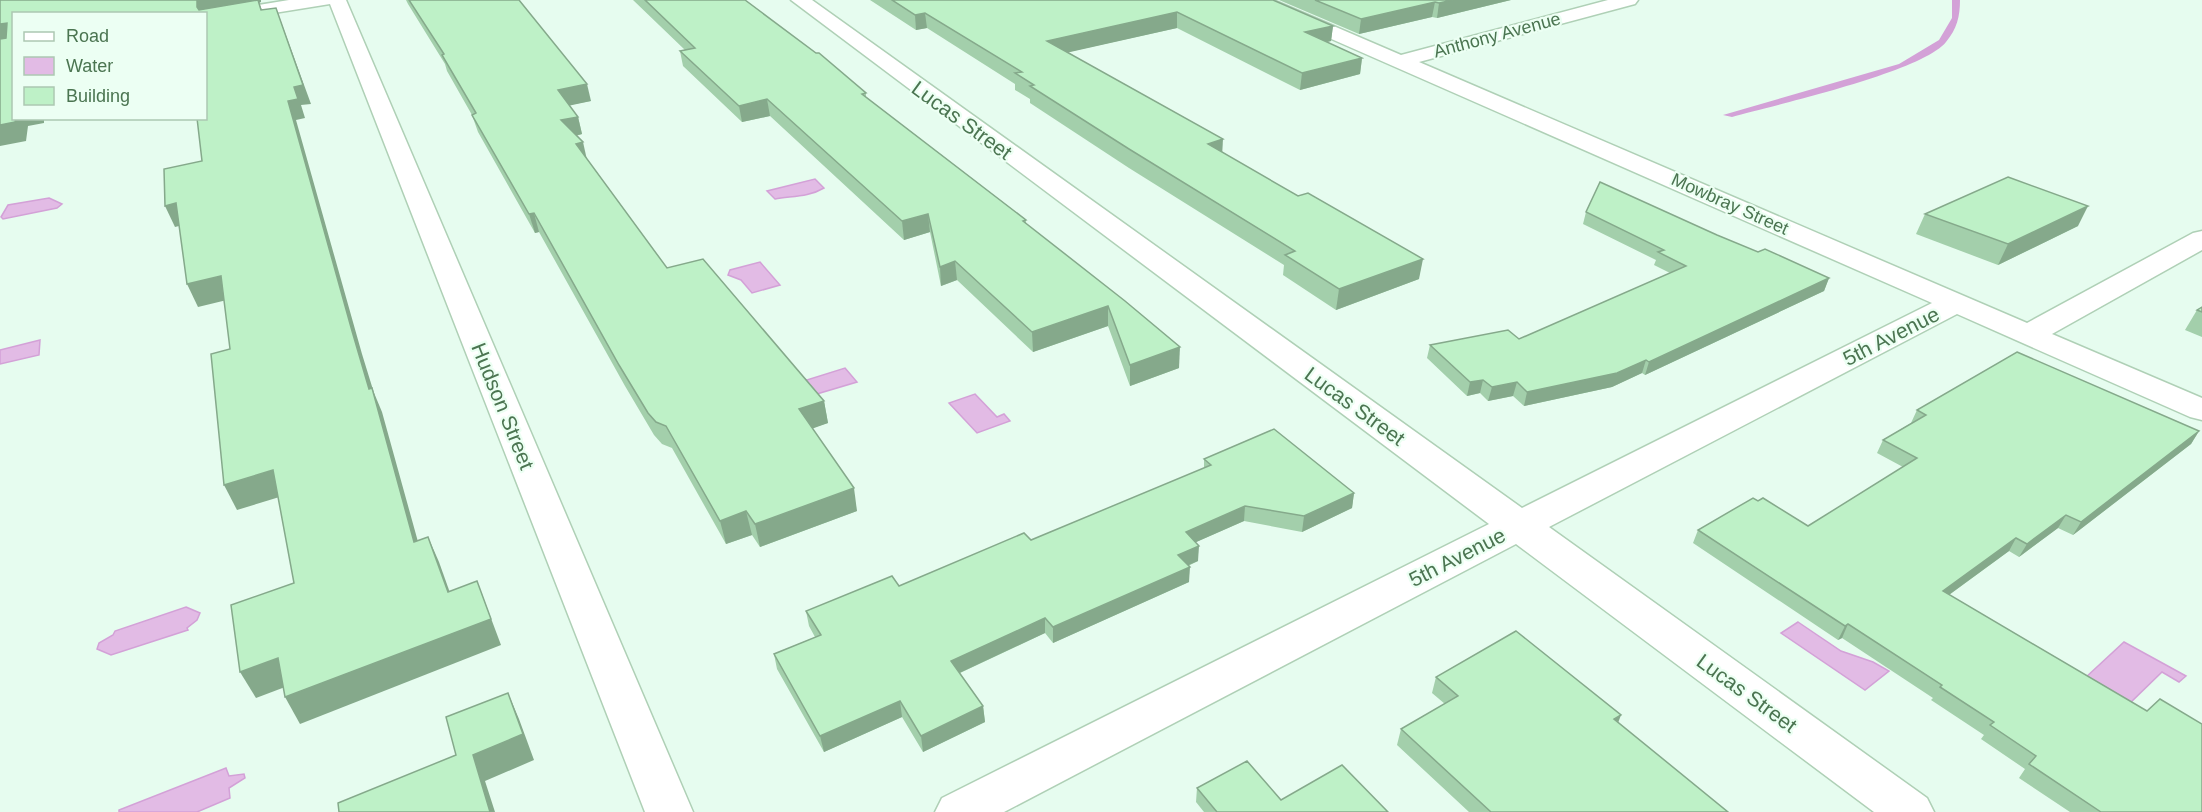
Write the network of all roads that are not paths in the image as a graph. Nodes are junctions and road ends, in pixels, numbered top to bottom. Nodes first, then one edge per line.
1 (325, 0) edge
2 (337, 0) edge
3 (800, 0) edge
4 (1258, 0) edge
5 (1629, 0) edge
6 (207, 18) edge
7 (1400, 61) junction
8 (2202, 239) edge
9 (1956, 303) junction
10 (2028, 334) junction
11 (2202, 410) edge
12 (1519, 525) junction
13 (669, 812) edge
14 (959, 812) edge
15 (1910, 812) edge

1 - 6 street
2 - 13 street, Hudson Street
3 - 12 street, Lucas Street
4 - 7 street, Mowbray Street
5 - 7 street, Anthony Avenue
7 - 9 street, Mowbray Street
8 - 10 street
9 - 10 street, Mowbray Street
9 - 12 street, 5th Avenue
10 - 11 street, Mowbray Street
12 - 14 street, 5th Avenue
12 - 15 street, Lucas Street

